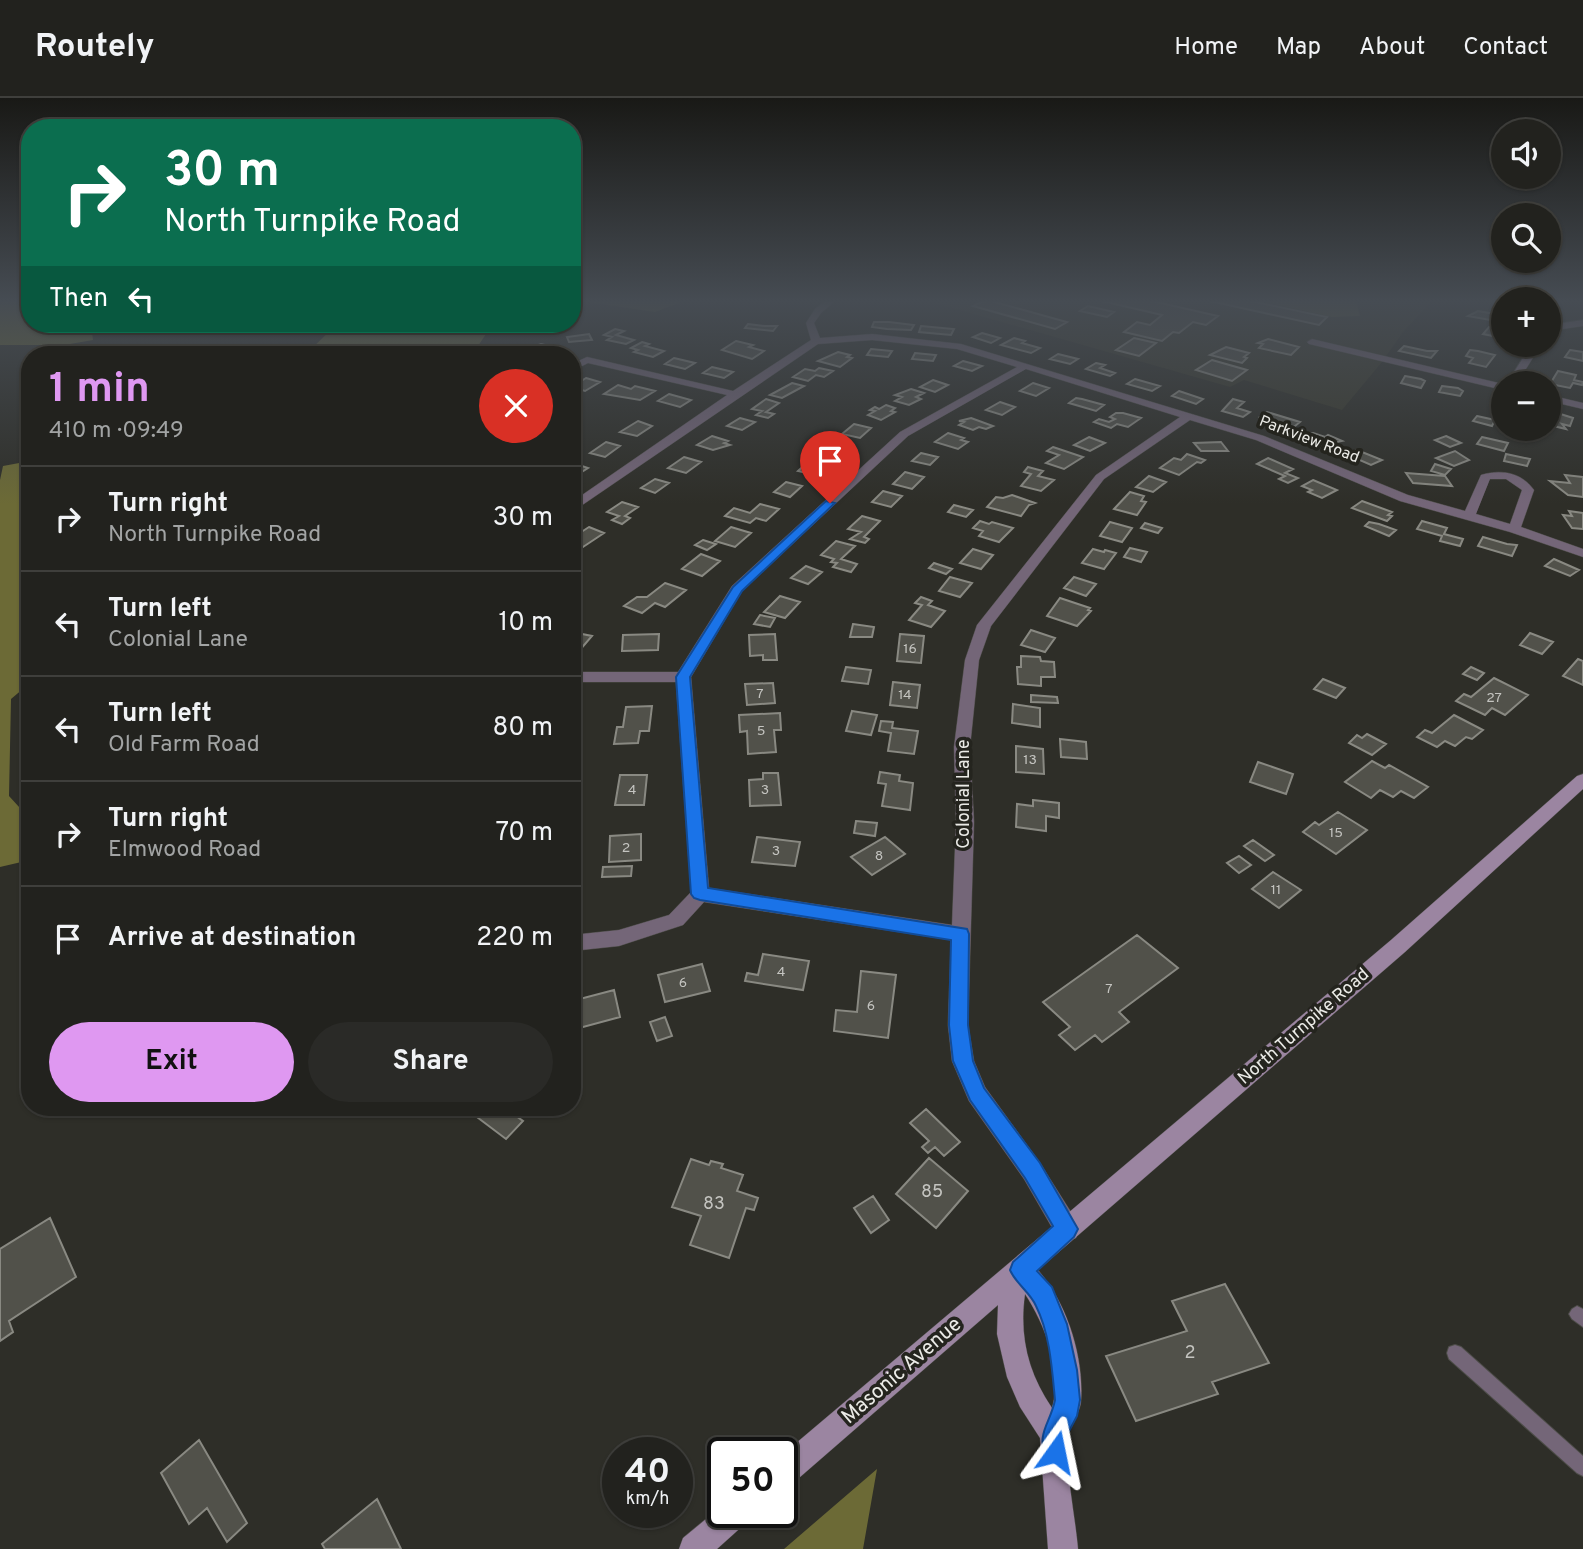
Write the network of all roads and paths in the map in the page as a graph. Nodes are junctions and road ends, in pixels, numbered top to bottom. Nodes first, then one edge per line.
1 (625, 369) edge
2 (774, 369) edge
3 (1020, 369) edge
4 (1034, 369) edge
5 (1425, 369) edge
6 (1491, 384) edge
7 (735, 394) junction
8 (1561, 401) edge
9 (1583, 406) edge
10 (1187, 417) junction
11 (581, 503) edge
12 (1469, 517) junction
13 (1514, 529) junction
14 (1583, 554) edge
15 (581, 677) edge
16 (683, 677) junction
17 (1583, 780) edge
18 (700, 894) junction
19 (960, 934) junction
20 (581, 942) edge
21 (1067, 1229) junction
22 (1021, 1270) junction
23 (1455, 1353) dead end
24 (1054, 1433) junction
25 (798, 1460) edge
26 (1583, 1467) edge
27 (718, 1528) edge
28 (694, 1549) edge
29 (1063, 1549) edge

1 - 7 street
2 - 7 street, Parkview Road
3 - 16 street
4 - 10 street, Parkview Road
5 - 6 street
7 - 11 street, Parkview Road
8 - 9 street
10 - 12 street, Parkview Road
10 - 19 street, Colonial Lane
12 - 13 street, Parkview Road
12 - 13 street
13 - 14 street, Parkview Road
15 - 16 street
16 - 18 street
17 - 21 main road, North Turnpike Road
18 - 19 street
18 - 20 street
19 - 21 street, Colonial Lane
21 - 22 main road, North Turnpike Road
22 - 24 main road
22 - 24 main road
22 - 25 main road, Masonic Avenue
23 - 26 lane
24 - 29 main road
27 - 28 main road

